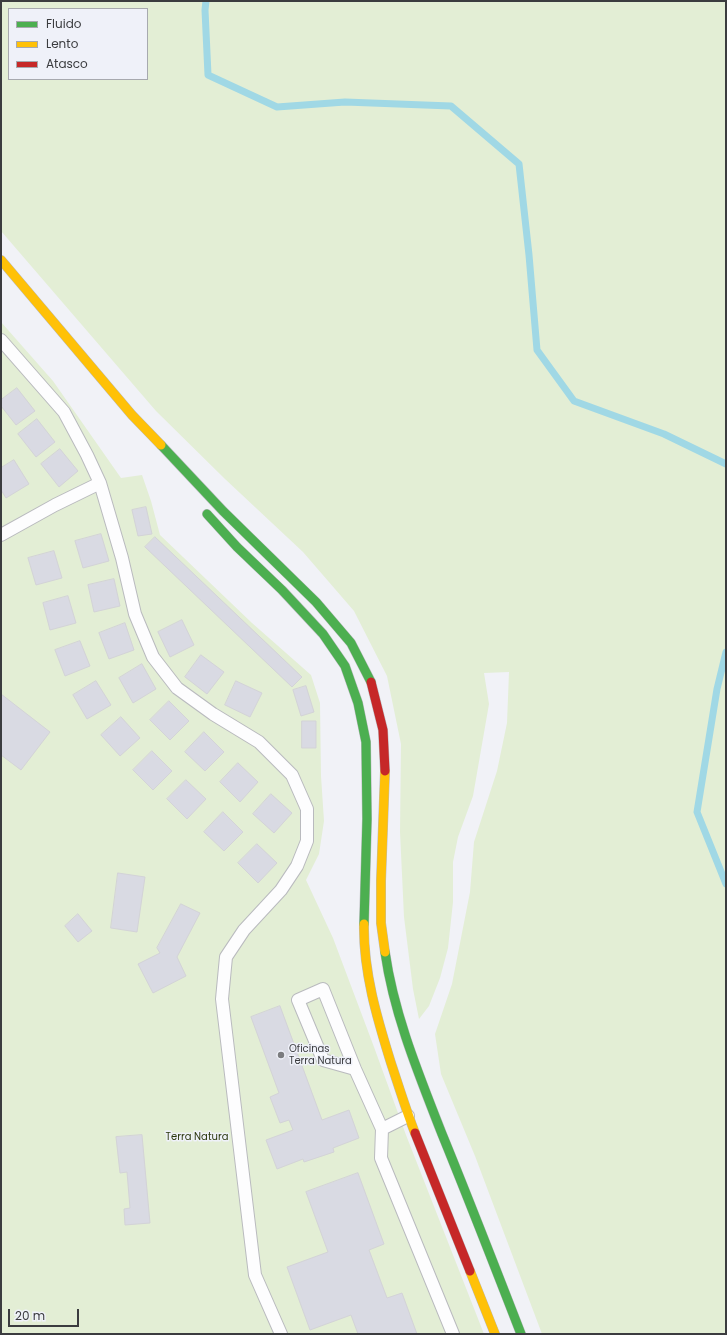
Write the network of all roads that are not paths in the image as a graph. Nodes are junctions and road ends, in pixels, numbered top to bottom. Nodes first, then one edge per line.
1 (1, 260) edge
2 (1, 340) edge
3 (132, 415) junction
4 (162, 459) dead end
5 (100, 483) junction
6 (201, 507) dead end
7 (1, 535) edge
8 (356, 1069) junction
9 (408, 1116) junction
10 (382, 1129) junction
11 (281, 1334) edge
12 (453, 1334) edge
13 (495, 1334) edge
14 (521, 1334) edge

1 - 3 main road
2 - 5 lane
3 - 4 main road
3 - 14 main road
5 - 7 lane
5 - 11 lane
6 - 9 main road
8 - 8 lane
8 - 10 lane
9 - 10 lane
9 - 13 main road
10 - 12 lane

